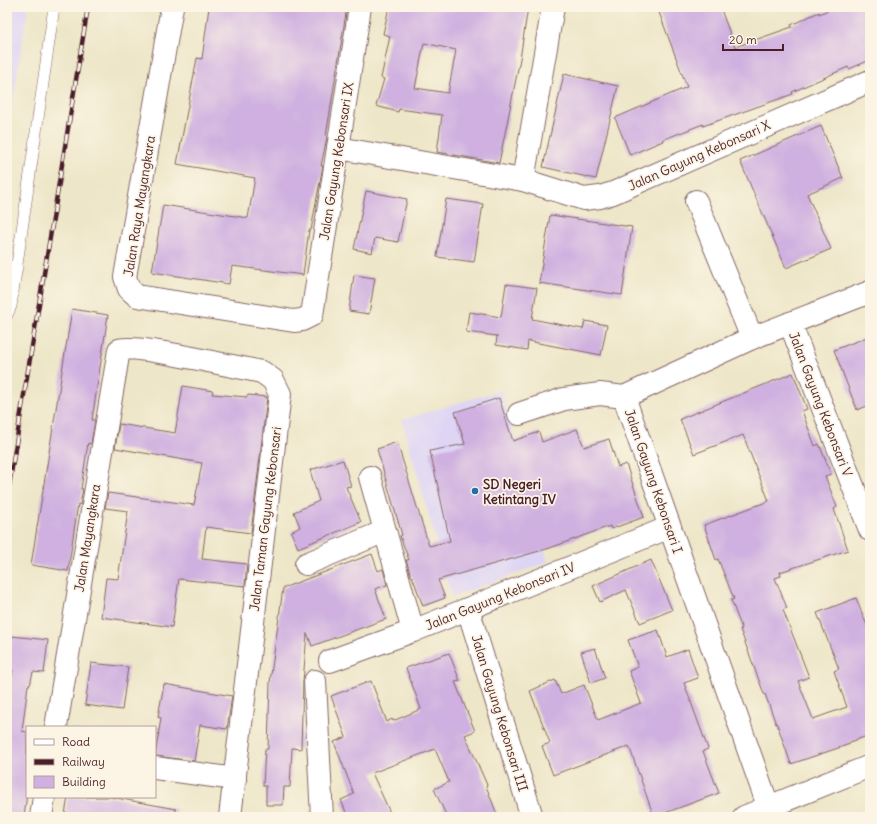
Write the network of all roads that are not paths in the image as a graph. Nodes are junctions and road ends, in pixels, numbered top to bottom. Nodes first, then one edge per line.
1 (54, 7) edge
2 (172, 7) edge
3 (360, 7) edge
4 (553, 7) edge
5 (870, 81) edge
6 (338, 148) junction
7 (523, 180) junction
8 (696, 201) dead end
9 (12, 267) edge
10 (870, 292) edge
11 (7, 315) edge
12 (312, 315) joint
13 (790, 323) junction
14 (752, 338) junction
15 (119, 350) joint
16 (624, 397) junction
17 (519, 414) dead end
18 (370, 477) dead end
19 (864, 499) edge
20 (670, 527) junction
21 (870, 530) edge
22 (385, 531) junction
23 (306, 564) dead end
24 (468, 609) junction
25 (413, 631) junction
26 (330, 661) dead end
27 (315, 681) dead end
28 (56, 726) edge
29 (870, 766) edge
30 (156, 768) edge
31 (235, 779) junction
32 (44, 798) edge
33 (770, 812) edge
34 (41, 817) edge
35 (230, 817) edge
36 (322, 817) edge
37 (532, 817) edge
38 (744, 817) edge

1 - 9 lane
2 - 12 street, Jalan Raya Mayangkara
3 - 6 street, Jalan Gayung Kebonsari IX
4 - 7 street
5 - 7 street, Jalan Gayung Kebonsari X
6 - 7 street, Jalan Gayung Kebonsari X
6 - 12 street, Jalan Gayung Kebonsari IX
8 - 14 street
9 - 11 lane
10 - 13 street, Jalan Gayung Kebonsari I
13 - 14 street, Jalan Gayung Kebonsari I
13 - 19 street, Jalan Gayung Kebonsari V
14 - 16 street, Jalan Gayung Kebonsari I
15 - 28 street, Jalan Mayangkara
15 - 31 street, Jalan Taman Gayung Kebonsari
16 - 17 street
16 - 20 street, Jalan Gayung Kebonsari I
18 - 22 street
19 - 21 street, Jalan Gayung Kebonsari V
20 - 24 street, Jalan Gayung Kebonsari IV
20 - 33 street, Jalan Gayung Kebonsari I
22 - 23 street
22 - 25 street
24 - 25 street, Jalan Gayung Kebonsari IV
24 - 37 street, Jalan Gayung Kebonsari III
25 - 26 street, Jalan Gayung Kebonsari IV
27 - 36 street
29 - 33 street
30 - 31 street
31 - 35 street, Jalan Taman Gayung Kebonsari
32 - 34 street
33 - 38 street

